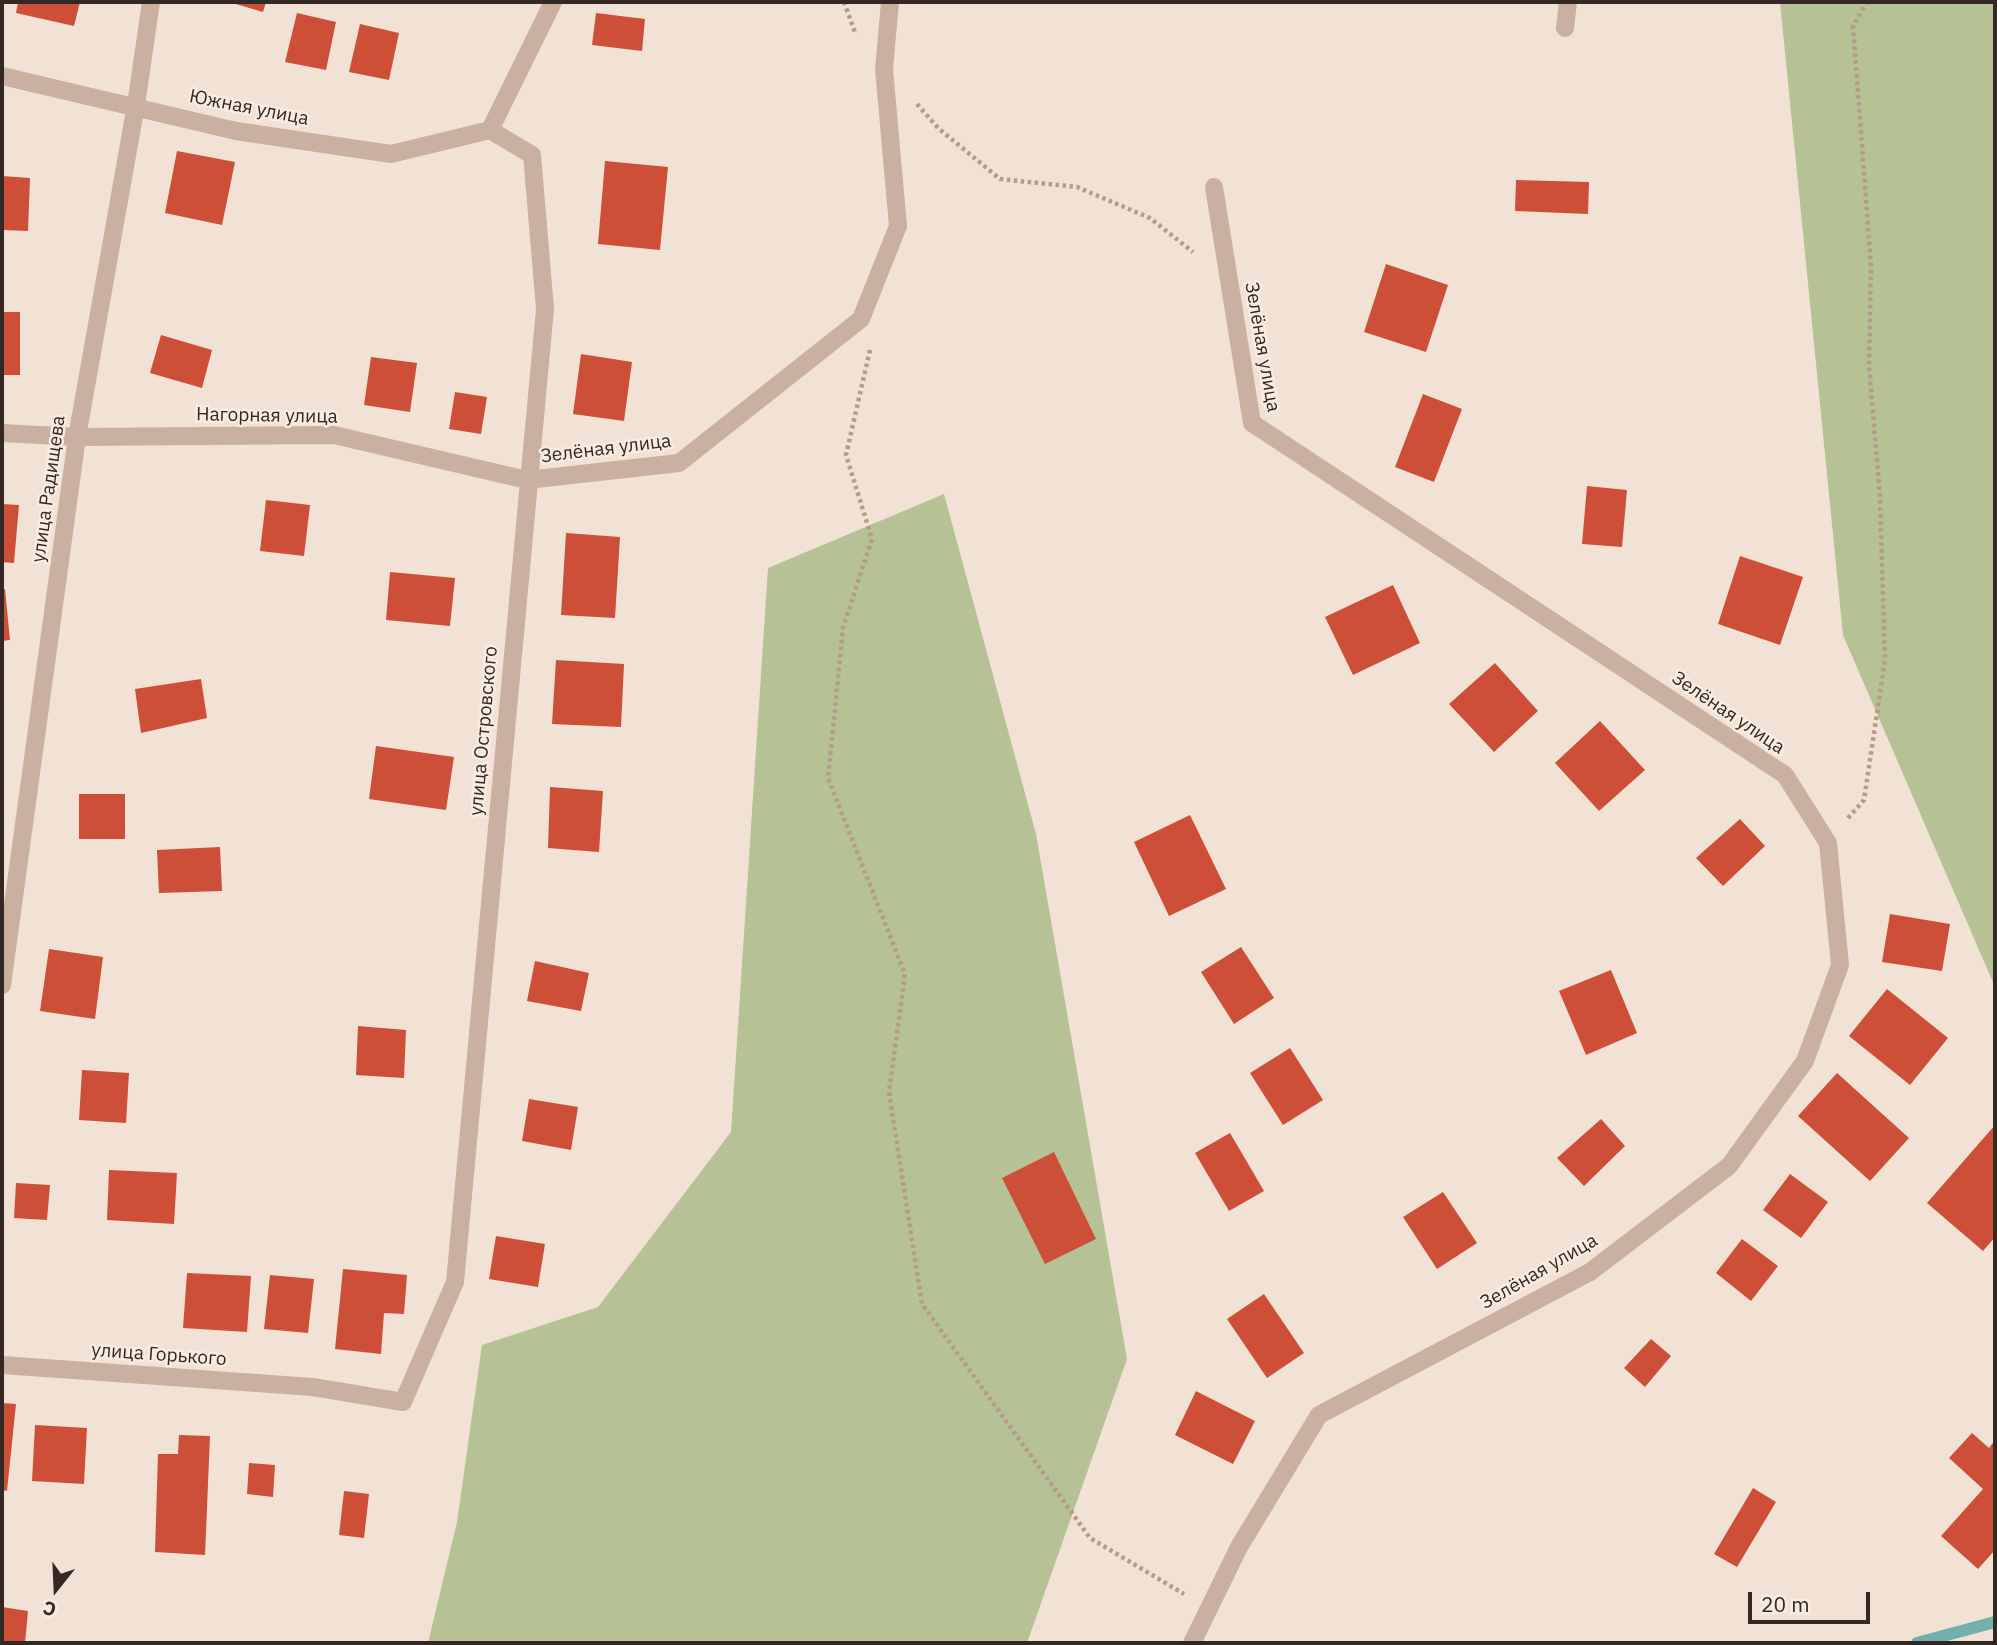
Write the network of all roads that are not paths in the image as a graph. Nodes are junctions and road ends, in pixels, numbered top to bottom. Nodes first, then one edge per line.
1 (151, 2) edge
2 (553, 2) edge
3 (890, 2) edge
4 (1568, 2) edge
5 (1565, 28) dead end
6 (2, 76) edge
7 (136, 105) junction
8 (490, 130) junction
9 (1214, 187) dead end
10 (2, 433) edge
11 (77, 437) junction
12 (527, 480) junction
13 (2, 985) edge
14 (2, 1365) edge
15 (313, 1387) joint
16 (1192, 1643) edge

1 - 7 street, улица Радищева
2 - 8 street
3 - 12 street, Зелёная улица
4 - 5 street
6 - 7 street, Южная улица
7 - 8 street, Южная улица
7 - 11 street, улица Радищева
8 - 12 street, улица Островского
9 - 16 street, Зелёная улица
10 - 11 street, Нагорная улица
11 - 12 street, Нагорная улица
11 - 13 street, улица Радищева
12 - 15 street, улица Островского
14 - 15 street, улица Горького

